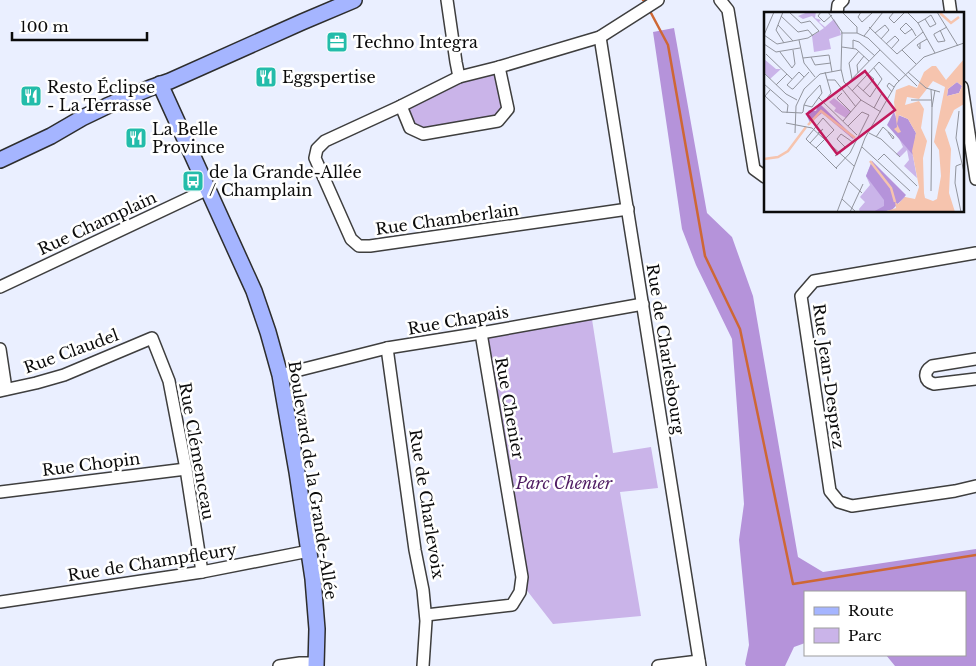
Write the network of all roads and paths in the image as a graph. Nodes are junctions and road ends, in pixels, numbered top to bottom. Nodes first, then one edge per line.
1 (354, 0) edge
2 (447, 0) edge
3 (658, 0) edge
4 (720, 0) edge
5 (842, 0) edge
6 (836, 12) edge
7 (600, 37) junction
8 (499, 67) junction
9 (459, 77) junction
10 (160, 84) junction
11 (970, 101) edge
12 (401, 106) junction
13 (972, 121) edge
14 (0, 160) edge
15 (764, 176) edge
16 (976, 179) edge
17 (208, 189) junction
18 (628, 209) junction
19 (976, 253) edge
20 (0, 287) edge
21 (642, 304) junction
22 (481, 332) junction
23 (152, 338) joint
24 (0, 348) edge
25 (387, 348) junction
26 (976, 359) edge
27 (280, 375) junction
28 (976, 379) edge
29 (3, 390) edge
30 (186, 469) junction
31 (976, 486) edge
32 (0, 492) edge
33 (309, 551) junction
34 (202, 572) junction
35 (0, 602) edge
36 (426, 615) junction
37 (699, 663) edge
38 (316, 665) edge
39 (279, 666) edge
40 (423, 666) edge
41 (658, 666) edge

1 - 10 street
2 - 9 street
3 - 7 street, Rue Chamberlain
4 - 15 street
5 - 6 street
7 - 8 street, Rue Chamberlain
7 - 18 street, Rue de Charlesbourg
8 - 9 street, Rue Chamberlain
8 - 12 street
9 - 12 street, Rue Chamberlain
10 - 14 street
10 - 17 street, Boulevard de la Grande-Allée
11 - 13 street
12 - 18 street, Rue Chamberlain
13 - 16 street
17 - 20 street, Rue Champlain
17 - 27 street, Boulevard de la Grande-Allée
18 - 21 street, Rue de Charlesbourg
19 - 31 street, Rue Jean-Desprez
21 - 22 street, Rue Chapais
21 - 37 street, Rue de Charlesbourg
22 - 25 street, Rue Chapais
22 - 36 street, Rue Chenier
23 - 29 street, Rue Claudel
23 - 30 street, Rue Clémenceau
24 - 29 street
25 - 27 street, Rue Chapais
25 - 36 street, Rue de Charlevoix
26 - 28 street
27 - 33 street, Boulevard de la Grande-Allée
30 - 32 street, Rue Chopin
30 - 34 street, Rue Clémenceau
33 - 34 street, Rue de Champfleury
33 - 38 street, Boulevard de la Grande-Allée
34 - 35 street, Rue de Champfleury
36 - 40 street, Rue de Charlevoix
37 - 41 street
38 - 39 street

